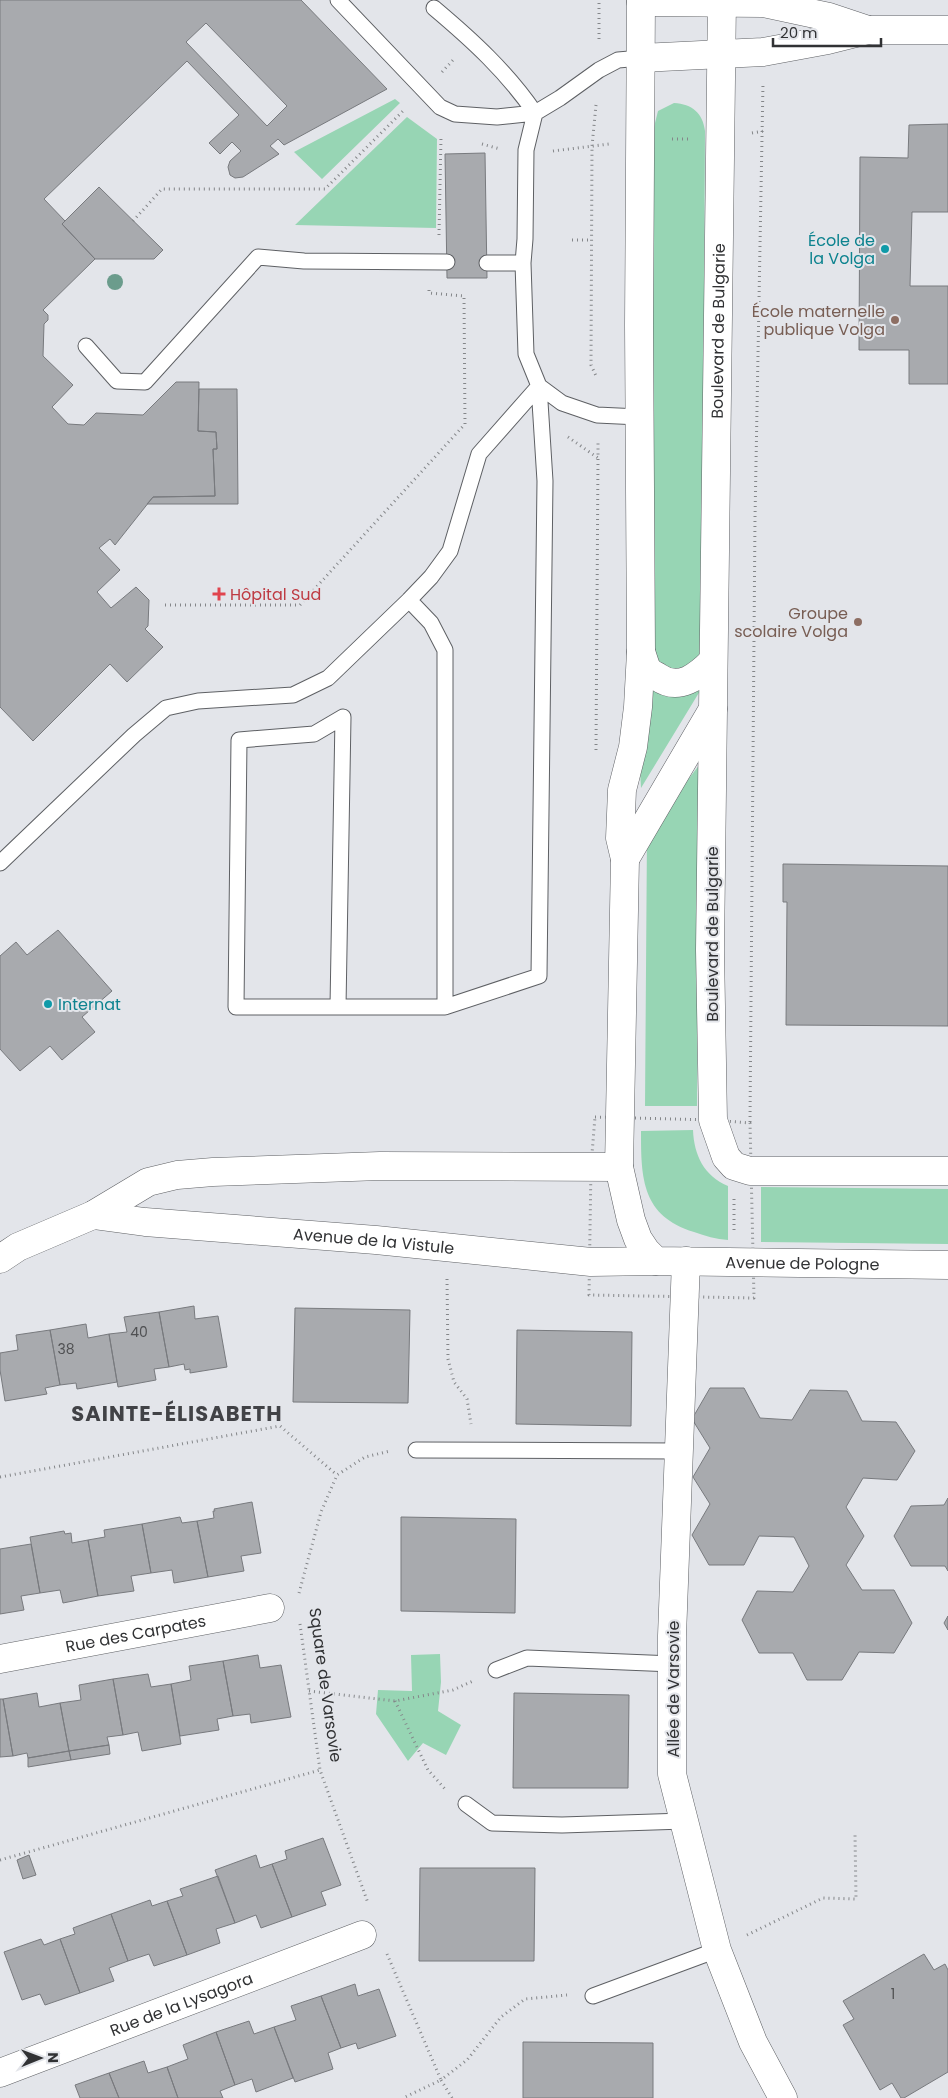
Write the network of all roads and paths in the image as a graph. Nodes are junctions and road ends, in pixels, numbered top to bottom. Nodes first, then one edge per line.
1 (338, 0) edge
2 (641, 1) edge
3 (722, 1) edge
4 (434, 8) dead end
5 (868, 30) junction
6 (948, 30) edge
7 (763, 52) junction
8 (722, 55) junction
9 (641, 58) junction
10 (406, 108) dead end
11 (535, 113) junction
12 (441, 139) dead end
13 (592, 146) dead end
14 (133, 221) dead end
15 (434, 235) dead end
16 (572, 240) dead end
17 (592, 240) junction
18 (446, 262) dead end
19 (487, 263) dead end
20 (523, 263) junction
21 (429, 294) dead end
22 (86, 346) dead end
23 (597, 378) dead end
24 (539, 386) junction
25 (639, 416) junction
26 (565, 435) dead end
27 (598, 443) dead end
28 (409, 600) junction
29 (166, 605) dead end
30 (641, 652) junction
31 (713, 662) junction
32 (713, 709) junction
33 (625, 858) junction
34 (0, 862) edge
35 (338, 1007) junction
36 (445, 1007) junction
37 (619, 1119) junction
38 (713, 1120) junction
39 (750, 1123) junction
40 (737, 1165) junction
41 (591, 1166) junction
42 (619, 1167) junction
43 (948, 1171) edge
44 (93, 1215) junction
45 (448, 1248) junction
46 (0, 1259) edge
47 (656, 1261) junction
48 (686, 1261) junction
49 (591, 1262) junction
50 (744, 1262) junction
51 (948, 1265) edge
52 (686, 1297) junction
53 (416, 1450) joint
54 (476, 1451) junction
55 (679, 1451) junction
56 (337, 1475) junction
57 (0, 1477) edge
58 (296, 1602) dead end
59 (270, 1608) dead end
60 (299, 1620) dead end
61 (0, 1659) edge
62 (673, 1664) junction
63 (496, 1670) joint
64 (309, 1691) junction
65 (395, 1701) junction
66 (320, 1770) junction
67 (466, 1804) joint
68 (684, 1821) junction
69 (855, 1834) dead end
70 (0, 1860) edge
71 (369, 1932) junction
72 (717, 1950) junction
73 (593, 1996) joint
74 (0, 2073) edge
75 (441, 2080) junction
76 (403, 2098) edge
77 (452, 2098) edge
78 (783, 2098) edge

1 - 11 lane
2 - 3 street
2 - 9 street
3 - 5 street
3 - 8 street, Boulevard de Bulgarie
4 - 11 lane
5 - 6 street
5 - 7 street
7 - 8 street
7 - 39 path
8 - 9 street
8 - 31 street, Boulevard de Bulgarie
9 - 11 lane
9 - 25 street
10 - 14 path
11 - 20 lane
12 - 15 path
13 - 17 path
16 - 17 path
17 - 23 path
18 - 22 lane
19 - 20 lane
20 - 24 lane
21 - 29 path
24 - 25 lane
24 - 28 lane
24 - 36 lane
25 - 30 street
26 - 27 path
28 - 34 lane
28 - 36 lane
30 - 31 street
30 - 33 street
31 - 32 street, Boulevard de Bulgarie
32 - 33 street
32 - 38 street, Boulevard de Bulgarie
33 - 37 street
35 - 35 lane
35 - 36 lane
37 - 38 path
37 - 41 path
37 - 42 street
38 - 39 path
38 - 40 street, Boulevard de Bulgarie
39 - 40 path
40 - 43 street
40 - 50 path
40 - 50 path
41 - 42 street
41 - 44 street
41 - 49 path
42 - 47 street
44 - 45 street, Avenue de la Vistule
44 - 46 street
45 - 49 street, Avenue de la Vistule
45 - 54 path
47 - 48 street, Avenue de Pologne
47 - 49 street, Avenue de la Vistule
48 - 50 street, Avenue de Pologne
48 - 52 street, Allée de Varsovie
49 - 52 path
50 - 51 street, Avenue de Pologne
50 - 52 path
52 - 55 street, Allée de Varsovie
53 - 54 lane
53 - 56 path
54 - 55 lane
55 - 62 street, Allée de Varsovie
56 - 57 path
56 - 58 path, Square de Varsovie
59 - 61 street, Rue des Carpates
60 - 64 path, Square de Varsovie
62 - 63 lane
62 - 68 street, Allée de Varsovie
63 - 65 path
64 - 65 path
64 - 66 path, Square de Varsovie
65 - 67 path
66 - 70 path
66 - 71 path, Square de Varsovie
67 - 68 lane
68 - 72 street, Allée de Varsovie
69 - 72 path
71 - 74 street, Rue de la Lysagora
71 - 75 path, Square de Varsovie
72 - 73 lane
72 - 78 street, Allée de Varsovie
73 - 75 path
75 - 76 path
75 - 77 path, Square de Varsovie

